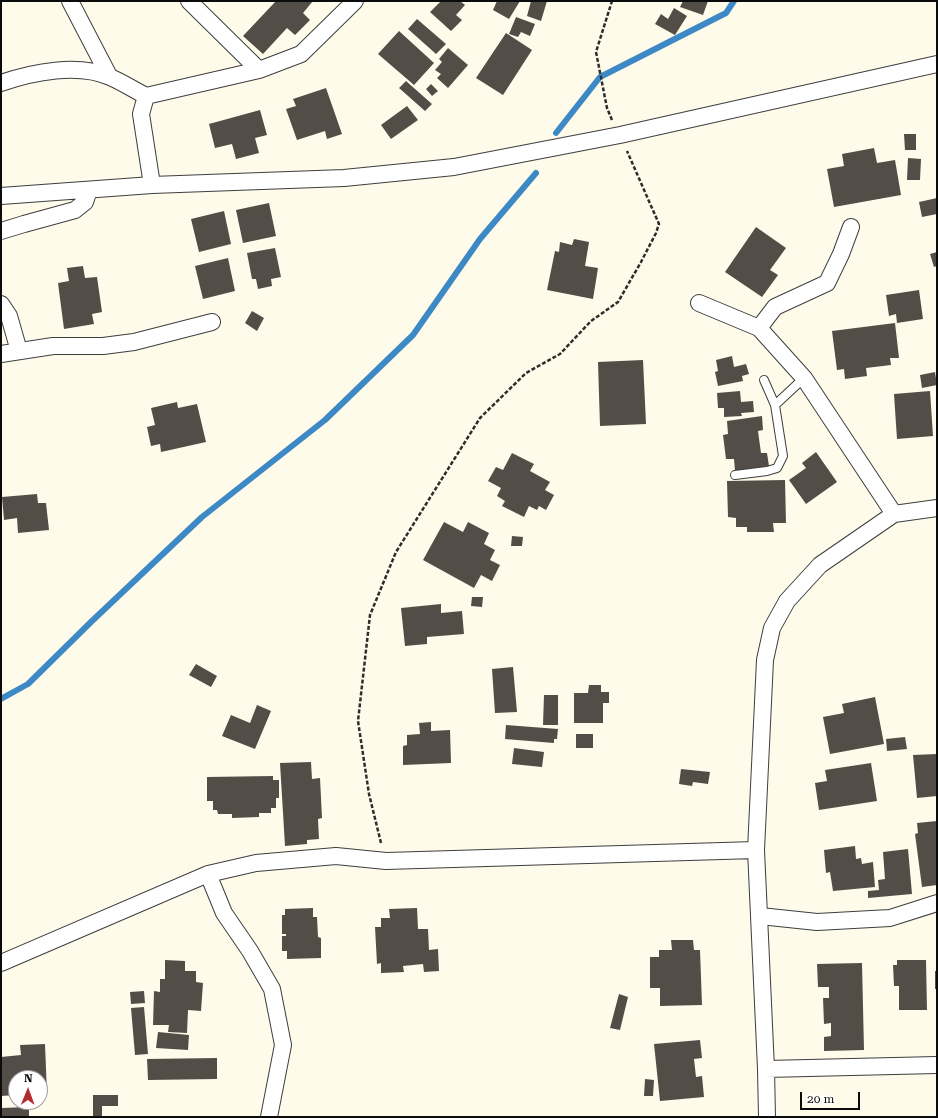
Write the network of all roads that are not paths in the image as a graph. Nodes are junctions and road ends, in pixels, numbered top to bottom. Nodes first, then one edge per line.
1 (189, 1) edge
2 (355, 1) edge
3 (70, 2) edge
4 (937, 64) edge
5 (259, 70) junction
6 (109, 76) junction
7 (1, 83) edge
8 (146, 96) junction
9 (152, 185) junction
10 (89, 190) junction
11 (1, 196) edge
12 (851, 227) dead end
13 (1, 231) edge
14 (699, 303) dead end
15 (1, 304) edge
16 (212, 322) dead end
17 (759, 328) junction
18 (19, 351) junction
19 (1, 354) edge
20 (804, 378) junction
21 (764, 380) dead end
22 (775, 405) junction
23 (735, 475) dead end
24 (937, 508) edge
25 (894, 514) junction
26 (756, 850) junction
27 (208, 874) junction
28 (937, 903) edge
29 (760, 916) junction
30 (1, 963) edge
31 (937, 1066) edge
32 (766, 1069) junction
33 (269, 1117) edge
34 (767, 1117) edge

1 - 5 street
2 - 5 street
3 - 6 street
4 - 9 street
5 - 8 street
6 - 7 street
6 - 8 street
8 - 9 street
9 - 10 street
10 - 11 street
10 - 13 street
12 - 17 street
14 - 17 street
15 - 18 street
16 - 18 street
17 - 20 street
18 - 19 street
20 - 22 lane
20 - 25 street
21 - 22 lane
22 - 23 lane
24 - 25 street
25 - 26 street
26 - 27 street
26 - 29 street
27 - 30 street
27 - 33 street
28 - 29 street
29 - 32 street
31 - 32 street
32 - 34 street

